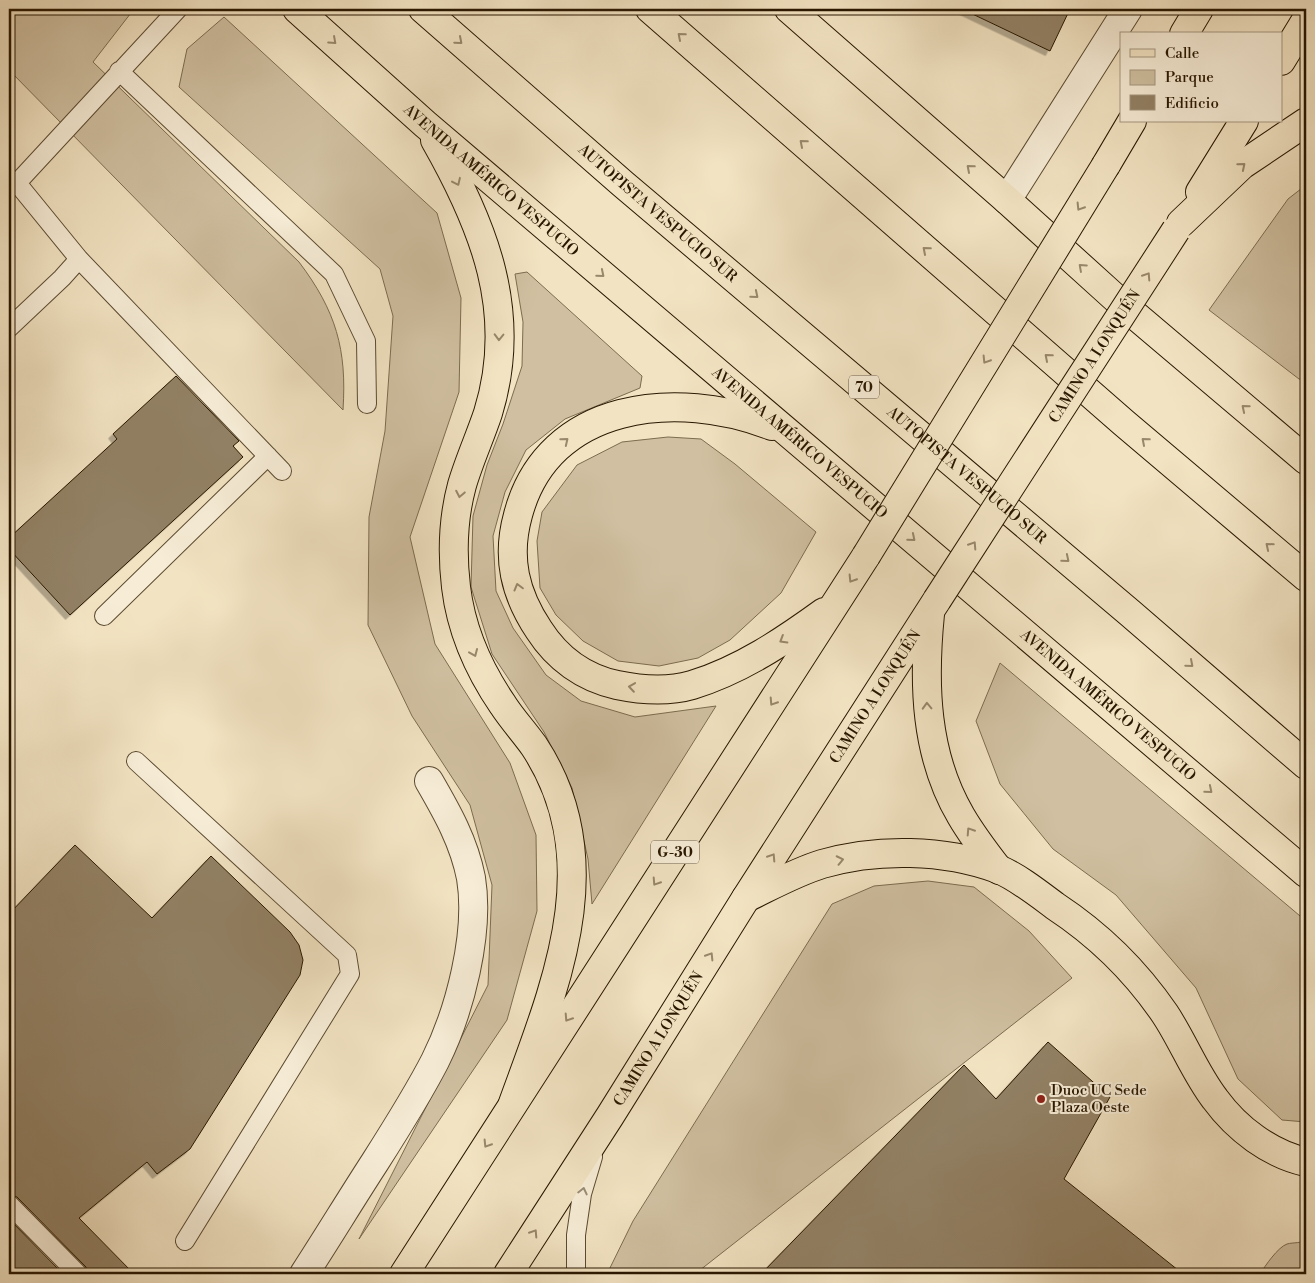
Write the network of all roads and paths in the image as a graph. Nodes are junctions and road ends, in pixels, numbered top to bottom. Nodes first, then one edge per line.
1 (178, 9) edge
2 (297, 9) edge
3 (423, 9) edge
4 (650, 9) edge
5 (789, 9) edge
6 (803, 9) edge
7 (1128, 9) edge
8 (1199, 9) edge
9 (1306, 20) edge
10 (1185, 32) edge
11 (835, 50) junction
12 (1282, 59) edge
13 (119, 71) junction
14 (1131, 122) edge
15 (1243, 122) edge
16 (1306, 122) edge
17 (425, 124) junction
18 (13, 186) edge
19 (1007, 200) junction
20 (1179, 226) junction
21 (79, 259) junction
22 (9, 328) edge
23 (368, 404) dead end
24 (785, 431) junction
25 (1294, 444) edge
26 (268, 456) junction
27 (1306, 460) edge
28 (282, 471) dead end
29 (1306, 577) edge
30 (838, 602) junction
31 (934, 605) junction
32 (104, 616) dead end
33 (136, 761) dead end
34 (1306, 765) edge
35 (429, 781) dead end
36 (999, 870) junction
37 (1306, 873) edge
38 (746, 898) junction
39 (513, 1103) junction
40 (610, 1116) junction
41 (1306, 1162) edge
42 (9, 1204) edge
43 (185, 1241) dead end
44 (78, 1274) edge
45 (304, 1274) edge
46 (404, 1274) edge
47 (508, 1274) edge
48 (576, 1274) edge

1 - 13 lane
2 -> 17 main road, AVENIDA AMÉRICO VESPUCIO
3 -> 34 main road, AUTOPISTA VESPUCIO SUR / 70
29 -> 4 main road
5 - 11 main road
6 - 11 main road
7 - 19 street
8 - 10 main road
9 - 12 main road
19 -> 11 main road
13 - 18 lane
13 - 23 lane
14 -> 30 main road, G-30, bridge
15 - 20 main road, CAMINO A LONQUÉN
20 -> 16 main road
17 -> 24 main road, AVENIDA AMÉRICO VESPUCIO
17 -> 39 main road
18 - 21 lane
25 -> 19 main road
31 -> 20 main road, CAMINO A LONQUÉN, bridge
21 - 22 lane
21 - 26 lane
30 -> 24 main road
24 -> 37 main road, AVENIDA AMÉRICO VESPUCIO
25 - 27 main road
26 - 28 lane
26 - 32 lane
30 -> 39 main road, G-30
36 -> 31 main road
38 -> 31 main road, CAMINO A LONQUÉN
33 - 43 lane
35 - 45 street
38 -> 36 main road
36 - 41 main road
40 -> 38 main road, CAMINO A LONQUÉN
39 -> 46 main road, G-30
47 -> 40 main road, CAMINO A LONQUÉN
48 -> 40 lane
42 - 44 lane

